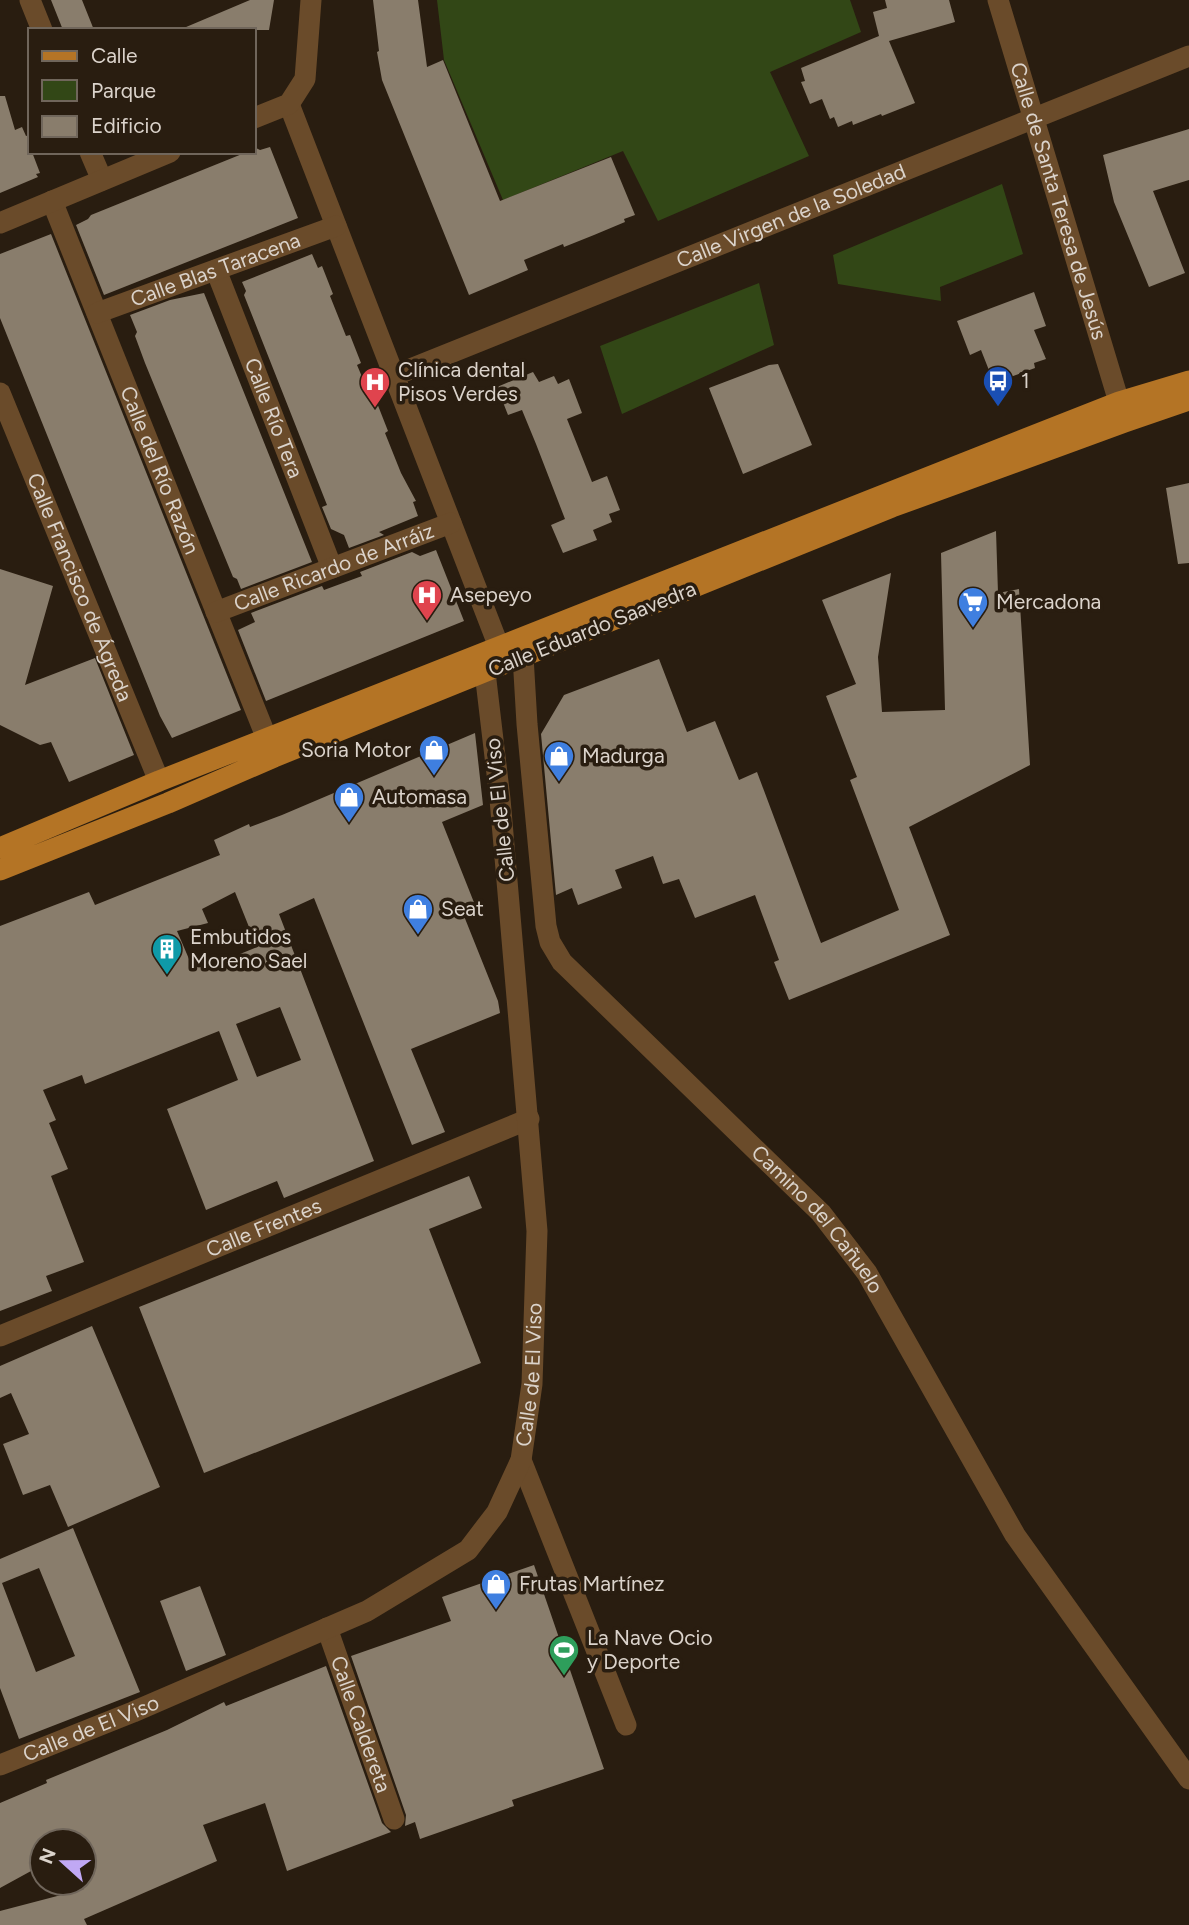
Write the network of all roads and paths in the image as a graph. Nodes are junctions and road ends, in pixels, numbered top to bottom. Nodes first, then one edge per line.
1 (30, 0) edge
2 (311, 0) edge
3 (999, 0) edge
4 (41, 28) edge
5 (1189, 56) edge
6 (289, 104) junction
7 (256, 117) edge
8 (1032, 120) junction
9 (91, 154) edge
10 (165, 154) edge
11 (102, 180) junction
12 (52, 201) junction
13 (0, 223) edge
14 (335, 226) junction
15 (216, 270) junction
16 (97, 313) junction
17 (393, 376) junction
18 (1189, 381) edge
19 (0, 393) edge
20 (1189, 400) edge
21 (1119, 402) junction
22 (451, 523) junction
23 (332, 568) junction
24 (216, 612) junction
25 (499, 647) junction
26 (523, 656) junction
27 (485, 672) junction
28 (267, 739) junction
29 (159, 781) junction
30 (0, 848) edge
31 (0, 870) edge
32 (528, 1119) junction
33 (0, 1336) edge
34 (522, 1460) junction
35 (327, 1629) junction
36 (626, 1725) dead end
37 (0, 1765) edge
38 (1189, 1779) edge
39 (394, 1819) dead end

1 - 4 street
2 - 6 street
3 - 8 street, Calle de Santa Teresa de Jesús
5 - 8 street, Calle Virgen de la Soledad
6 - 7 street
6 - 14 street
8 - 17 street, Calle Virgen de la Soledad
8 - 21 street, Calle de Santa Teresa de Jesús
9 - 11 street
10 - 11 street
11 - 12 street
12 - 13 street
12 - 16 street, Calle del Río Razón
14 - 15 street, Calle Blas Taracena
14 - 17 street
15 - 16 street, Calle Blas Taracena
15 - 23 street, Calle Río Tera
16 - 24 street, Calle del Río Razón
17 - 22 street
18 - 21 main road, Calle Eduardo Saavedra
19 - 29 street, Calle Francisco de Ágreda
20 - 26 main road, Calle Eduardo Saavedra
21 - 25 main road, Calle Eduardo Saavedra
22 - 23 street, Calle Ricardo de Arráiz
22 - 25 street
23 - 24 street, Calle Ricardo de Arráiz
24 - 28 street, Calle del Río Razón
25 - 28 main road, Calle Eduardo Saavedra
26 - 27 main road, Calle Eduardo Saavedra
26 - 38 street, Camino del Cañuelo
27 - 31 main road, Calle Eduardo Saavedra
27 - 32 street, Calle de El Viso
28 - 29 main road, Calle Eduardo Saavedra
29 - 30 main road, Calle Eduardo Saavedra
32 - 33 street, Calle Frentes
32 - 34 street, Calle de El Viso
34 - 35 street, Calle de El Viso
34 - 36 street
35 - 37 street, Calle de El Viso
35 - 39 street, Calle Caldereta

